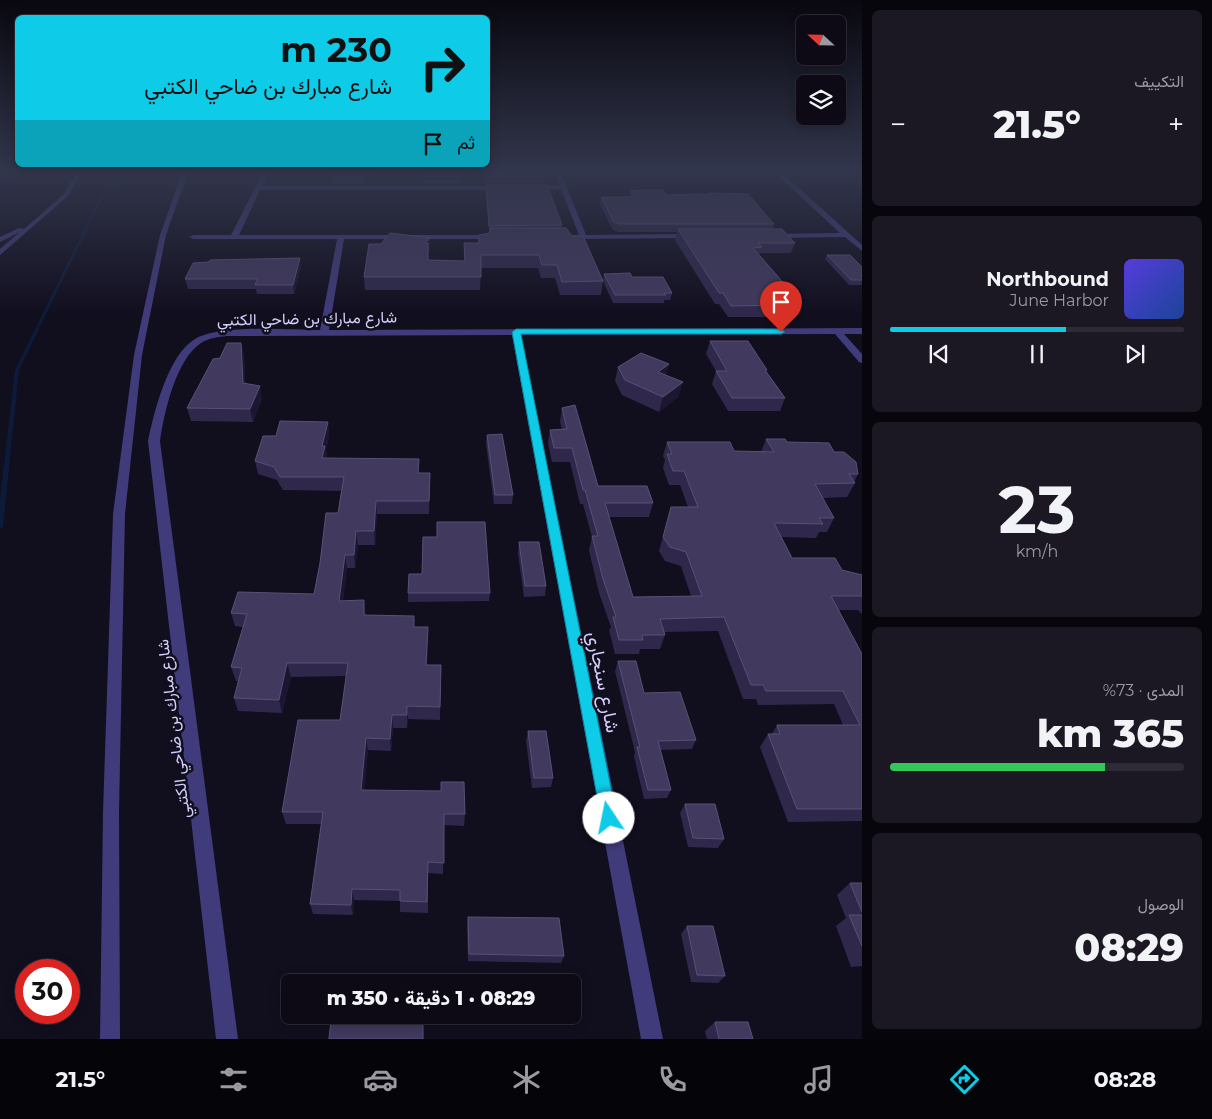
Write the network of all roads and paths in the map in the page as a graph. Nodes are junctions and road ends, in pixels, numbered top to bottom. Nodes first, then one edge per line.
1 (38, 218) edge
2 (40, 218) edge
3 (170, 218) edge
4 (243, 218) edge
5 (576, 218) edge
6 (828, 218) edge
7 (846, 235) junction
8 (700, 236) edge
9 (759, 236) edge
10 (193, 237) dead end
11 (234, 237) junction
12 (341, 237) junction
13 (506, 237) edge
14 (554, 237) edge
15 (583, 237) junction
16 (0, 240) edge
17 (862, 250) edge
18 (0, 253) edge
19 (862, 331) edge
20 (516, 332) junction
21 (838, 332) junction
22 (324, 333) junction
23 (862, 360) edge
24 (110, 1039) edge
25 (227, 1039) edge
26 (652, 1039) edge

1 - 16 lane
2 - 18 lane
3 - 24 lane
4 - 11 street
5 - 15 street
6 - 7 street
7 - 9 street
7 - 17 street
8 - 15 street
10 - 11 street
11 - 12 street
12 - 13 street
12 - 22 street
14 - 15 street
19 - 21 street, شارع مبارك بن ضاحي الكتبي
20 - 21 street, شارع مبارك بن ضاحي الكتبي
20 - 22 street, شارع مبارك بن ضاحي الكتبي
20 - 26 street, شارع سنجاري
21 - 23 street
22 - 25 street, شارع مبارك بن ضاحي الكتبي

